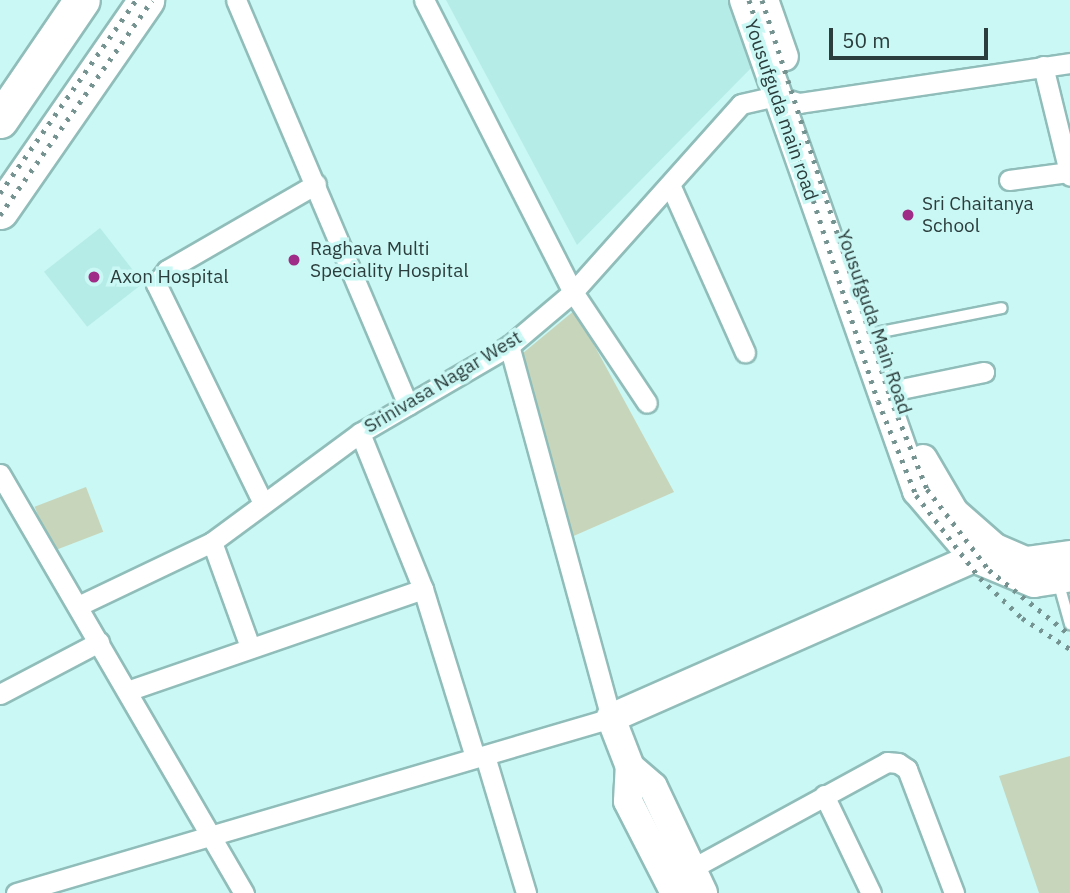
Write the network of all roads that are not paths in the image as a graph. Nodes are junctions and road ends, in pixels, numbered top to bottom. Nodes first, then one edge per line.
1 (82, 0) edge
2 (146, 0) edge
3 (236, 0) edge
4 (424, 0) edge
5 (744, 0) edge
6 (764, 0) edge
7 (1070, 63) edge
8 (1042, 66) junction
9 (788, 100) junction
10 (0, 120) edge
11 (1069, 174) edge
12 (1009, 180) dead end
13 (316, 184) junction
14 (671, 189) junction
15 (5, 194) edge
16 (573, 292) junction
17 (1002, 308) dead end
18 (876, 333) junction
19 (509, 346) junction
20 (745, 352) dead end
21 (984, 372) dead end
22 (896, 390) junction
23 (647, 403) dead end
24 (408, 405) junction
25 (360, 433) junction
26 (0, 474) edge
27 (262, 501) junction
28 (212, 542) junction
29 (1070, 555) edge
30 (974, 558) junction
31 (1064, 579) edge
32 (423, 589) junction
33 (78, 606) junction
34 (1070, 624) edge
35 (99, 642) junction
36 (250, 648) junction
37 (130, 690) junction
38 (0, 694) edge
39 (611, 718) junction
40 (480, 756) junction
41 (629, 767) junction
42 (824, 795) junction
43 (211, 831) junction
44 (697, 881) edge
45 (23, 892) edge
46 (244, 893) edge
47 (526, 893) edge
48 (675, 893) edge
49 (872, 893) edge
50 (954, 893) edge

1 - 10 highway
2 - 15 highway
3 - 13 street
4 - 16 street
5 - 9 main road, Yousufguda main road
6 - 9 main road, Yousufguda Main Road
7 - 8 street, Srinivasa Nagar West
8 - 9 street, Srinivasa Nagar West
8 - 11 street
9 - 14 street, Srinivasa Nagar West
9 - 18 main road, Yousufguda Main Road
9 - 30 main road, Yousufguda main road
11 - 12 street
13 - 24 street
13 - 27 street
14 - 16 street, Srinivasa Nagar West
14 - 20 street
16 - 19 street, Srinivasa Nagar West
16 - 23 street
17 - 18 lane
18 - 22 main road, Yousufguda Main Road
19 - 24 street, Srinivasa Nagar West
19 - 39 street
21 - 22 street
22 - 29 main road, Yousufguda Main Road
24 - 25 street, Srinivasa Nagar West
25 - 27 street, Srinivasa Nagar West
25 - 32 street
26 - 33 street
27 - 28 street, Srinivasa Nagar West
28 - 33 street, Srinivasa Nagar West
28 - 36 street
30 - 31 main road
30 - 39 main road
31 - 34 lane
32 - 36 street
32 - 40 street
33 - 35 street
35 - 37 street
35 - 38 street
36 - 37 street
37 - 43 street
39 - 40 street
39 - 41 main road
40 - 43 street
40 - 47 street
41 - 44 main road
41 - 48 main road
42 - 44 street
42 - 49 street
42 - 50 street
43 - 45 street
43 - 46 street

